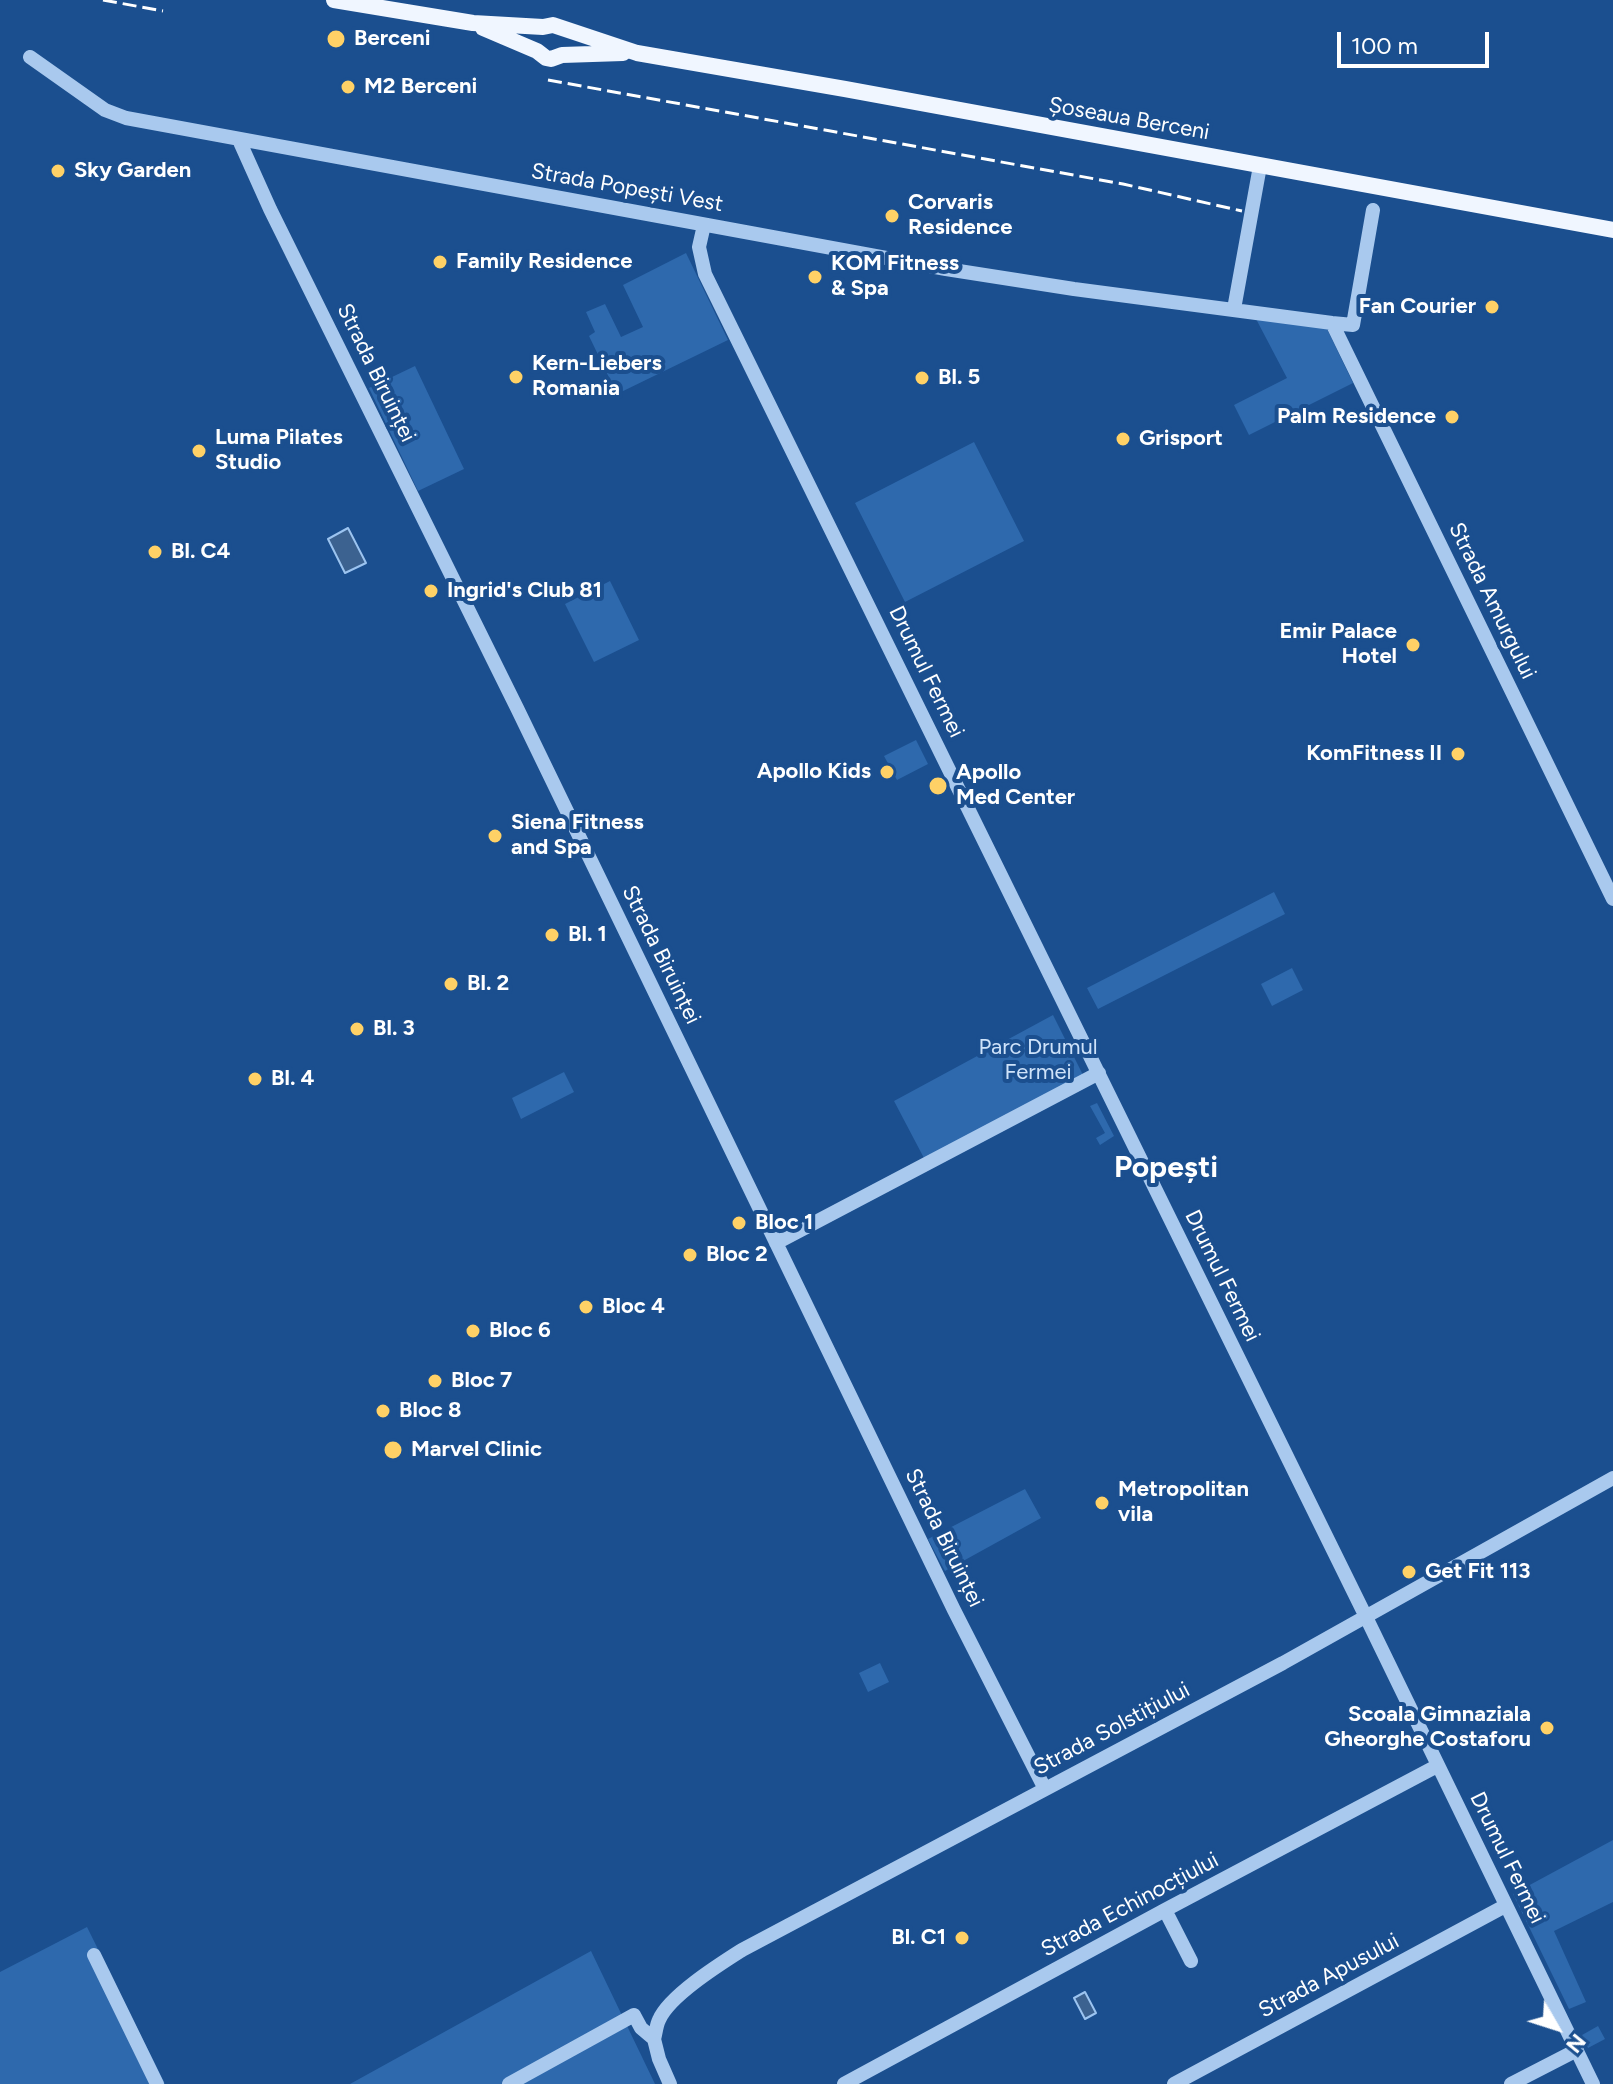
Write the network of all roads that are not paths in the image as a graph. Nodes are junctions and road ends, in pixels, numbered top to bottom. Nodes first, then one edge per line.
1 (334, 0) edge
2 (473, 23) junction
3 (543, 27) junction
4 (564, 30) junction
5 (537, 51) junction
6 (637, 53) junction
7 (562, 55) junction
8 (30, 57) dead end
9 (239, 140) junction
10 (1260, 166) junction
11 (1373, 210) dead end
12 (704, 225) junction
13 (1613, 230) edge
14 (1234, 309) junction
15 (1332, 323) junction
16 (1613, 899) edge
17 (1099, 1073) junction
18 (776, 1243) junction
19 (1613, 1478) edge
20 (1366, 1617) junction
21 (1437, 1766) junction
22 (1045, 1789) junction
23 (1505, 1906) junction
24 (1165, 1910) junction
25 (94, 1955) dead end
26 (1191, 1961) dead end
27 (654, 2039) junction
28 (1577, 2050) junction
29 (157, 2084) edge
30 (509, 2084) edge
31 (670, 2084) edge
32 (844, 2084) edge
33 (1174, 2084) edge
34 (1511, 2084) edge
35 (1593, 2084) edge

1 - 2 main road, Șoseaua Berceni
2 - 3 main road, Șoseaua Berceni
2 - 5 main road, Șoseaua Berceni
3 - 4 main road, Șoseaua Berceni
3 - 5 main road
4 - 6 main road, Șoseaua Berceni
4 - 7 main road
5 - 7 main road, Șoseaua Berceni
6 - 7 main road, Șoseaua Berceni
6 - 10 main road, Șoseaua Berceni
8 - 9 street, Strada Popești Vest
9 - 12 street, Strada Popești Vest
9 - 18 street, Strada Biruinței
10 - 13 main road, Șoseaua Berceni
10 - 14 street
11 - 15 street
12 - 14 street, Strada Popești Vest
12 - 17 street, Drumul Fermei
14 - 15 street, Strada Popești Vest
15 - 16 street, Strada Amurgului
17 - 18 street
17 - 20 street, Drumul Fermei
18 - 22 street, Strada Biruinței
19 - 20 street, Strada Solstițiului
20 - 21 street, Drumul Fermei
20 - 22 street, Strada Solstițiului
21 - 23 street, Drumul Fermei
21 - 24 street, Strada Echinocțiului
22 - 27 street, Strada Solstițiului
23 - 28 street, Drumul Fermei
23 - 33 street, Strada Apusului
24 - 26 street
24 - 32 street, Strada Echinocțiului
25 - 29 street
27 - 30 street
27 - 31 street
28 - 34 street
28 - 35 street, Drumul Fermei

